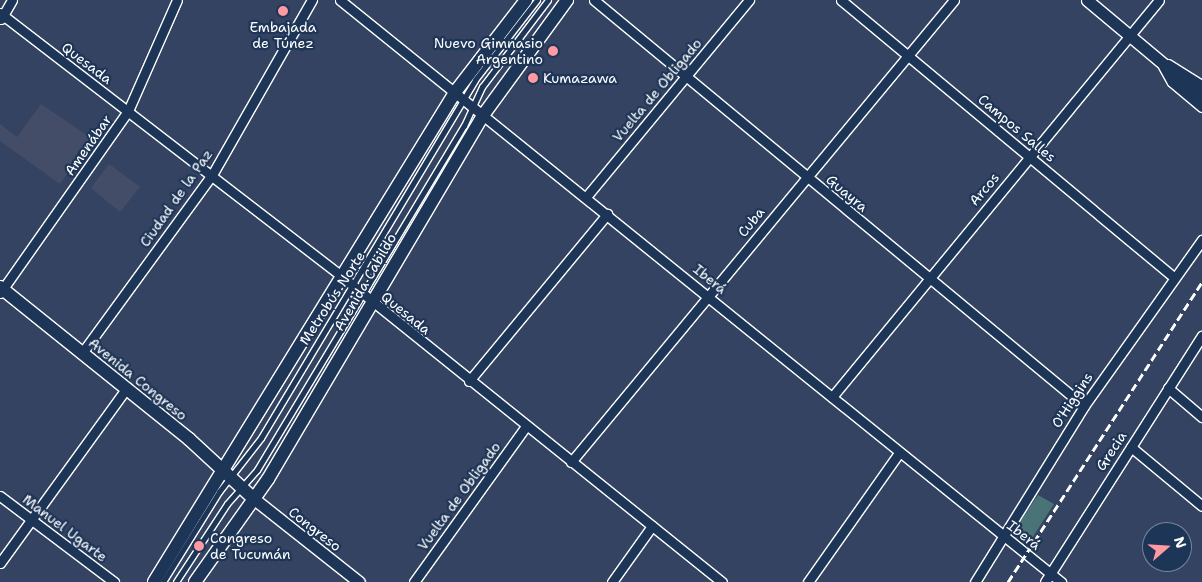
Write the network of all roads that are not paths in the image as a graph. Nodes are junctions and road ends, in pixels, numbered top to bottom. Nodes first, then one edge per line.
1 (12, 0) edge
2 (177, 0) edge
3 (312, 0) edge
4 (340, 0) edge
5 (526, 0) edge
6 (537, 0) edge
7 (548, 0) edge
8 (567, 0) edge
9 (594, 0) edge
10 (749, 0) edge
11 (841, 0) edge
12 (954, 0) edge
13 (1087, 0) edge
14 (1159, 0) edge
15 (1, 16) edge
16 (1130, 36) junction
17 (908, 55) junction
18 (1161, 61) junction
19 (686, 76) junction
20 (1202, 86) edge
21 (461, 95) junction
22 (1202, 96) edge
23 (1202, 107) edge
24 (479, 110) junction
25 (128, 111) junction
26 (1030, 156) junction
27 (212, 175) junction
28 (806, 177) junction
29 (586, 197) junction
30 (607, 214) junction
31 (1202, 240) edge
32 (340, 276) junction
33 (1174, 277) junction
34 (928, 278) junction
35 (353, 287) junction
36 (1, 290) edge
37 (709, 296) junction
38 (366, 298) junction
39 (1202, 336) edge
40 (82, 353) junction
41 (469, 381) junction
42 (1168, 388) junction
43 (126, 389) junction
44 (832, 397) junction
45 (1084, 406) junction
46 (1202, 417) edge
47 (526, 426) junction
48 (1131, 447) junction
49 (899, 453) junction
50 (571, 462) junction
51 (228, 474) junction
52 (242, 488) junction
53 (0, 496) edge
54 (253, 498) junction
55 (1202, 506) edge
56 (30, 520) junction
57 (652, 526) junction
58 (1002, 536) junction
59 (0, 562) edge
60 (1050, 573) junction
61 (114, 582) edge
62 (154, 582) edge
63 (163, 582) edge
64 (176, 582) edge
65 (195, 582) edge
66 (359, 582) edge
67 (414, 582) edge
68 (612, 582) edge
69 (722, 582) edge
70 (808, 582) edge
71 (975, 582) edge
72 (1045, 582) edge
73 (1061, 582) edge

1 - 15 street
2 - 25 street, Amenábar
3 - 27 street, Ciudad de la Paz
4 - 21 street, Iberá
5 - 21 main road, Avenida Cabildo
6 - 21 lane, Metrobús Norte
7 - 24 lane
8 - 24 main road, Avenida Cabildo
9 - 19 street, Guayra
10 - 19 street, Vuelta de Obligado
11 - 17 street, Campos Salles
12 - 17 street, Cuba
13 - 16 street
14 - 16 street, Arcos
15 - 25 street, Quesada
16 - 18 street
16 - 26 street, Arcos
17 - 26 street, Campos Salles
17 - 28 street, Cuba
18 - 20 street
18 - 22 street
18 - 23 street
19 - 28 street, Guayra
19 - 29 street, Vuelta de Obligado
21 - 24 street, Iberá
21 - 32 main road, Avenida Cabildo
21 - 35 lane, Metrobús Norte
24 - 29 street, Iberá
24 - 38 main road, Avenida Cabildo
25 - 27 street, Quesada
25 - 36 street, Amenábar
26 - 33 street, Campos Salles
26 - 34 street, Arcos
27 - 32 street, Quesada
27 - 40 street, Ciudad de la Paz
28 - 34 street, Guayra
28 - 37 street, Cuba
29 - 30 street, Iberá
30 - 37 street, Iberá
30 - 41 street
31 - 33 street, O'Higgins
32 - 35 street, Quesada
32 - 51 main road, Avenida Cabildo
33 - 45 street, O'Higgins
34 - 44 street, Arcos
34 - 45 street, Guayra
35 - 38 street, Quesada
35 - 51 lane, Metrobús Norte
36 - 40 main road, Avenida Congreso
37 - 44 street, Iberá
37 - 50 street, Cuba
38 - 41 street, Quesada
38 - 52 lane, Metrobús Norte
38 - 54 main road, Avenida Cabildo
39 - 42 street, Grecia
40 - 43 main road, Avenida Congreso
41 - 47 street, Quesada
42 - 46 street
42 - 48 street, Grecia
43 - 51 main road, Avenida Congreso
43 - 56 street
44 - 49 street, Iberá
45 - 58 street, O'Higgins
47 - 50 street, Quesada
47 - 67 street, Vuelta de Obligado
48 - 55 street
48 - 60 street, Grecia
49 - 58 street, Iberá
49 - 70 street
50 - 57 street, Quesada
51 - 52 main road, Avenida Congreso
51 - 62 main road, Avenida Cabildo
51 - 63 lane, Metrobús Norte
52 - 54 main road, Avenida Congreso
52 - 64 lane, Metrobús Norte
53 - 56 street, Manuel Ugarte
54 - 65 main road, Avenida Cabildo
54 - 66 street, Congreso
56 - 59 street
56 - 61 street, Manuel Ugarte
57 - 68 street
57 - 69 street, Quesada
58 - 60 street, Iberá
58 - 71 street, O'Higgins
60 - 72 street, Grecia
60 - 73 street, Iberá

